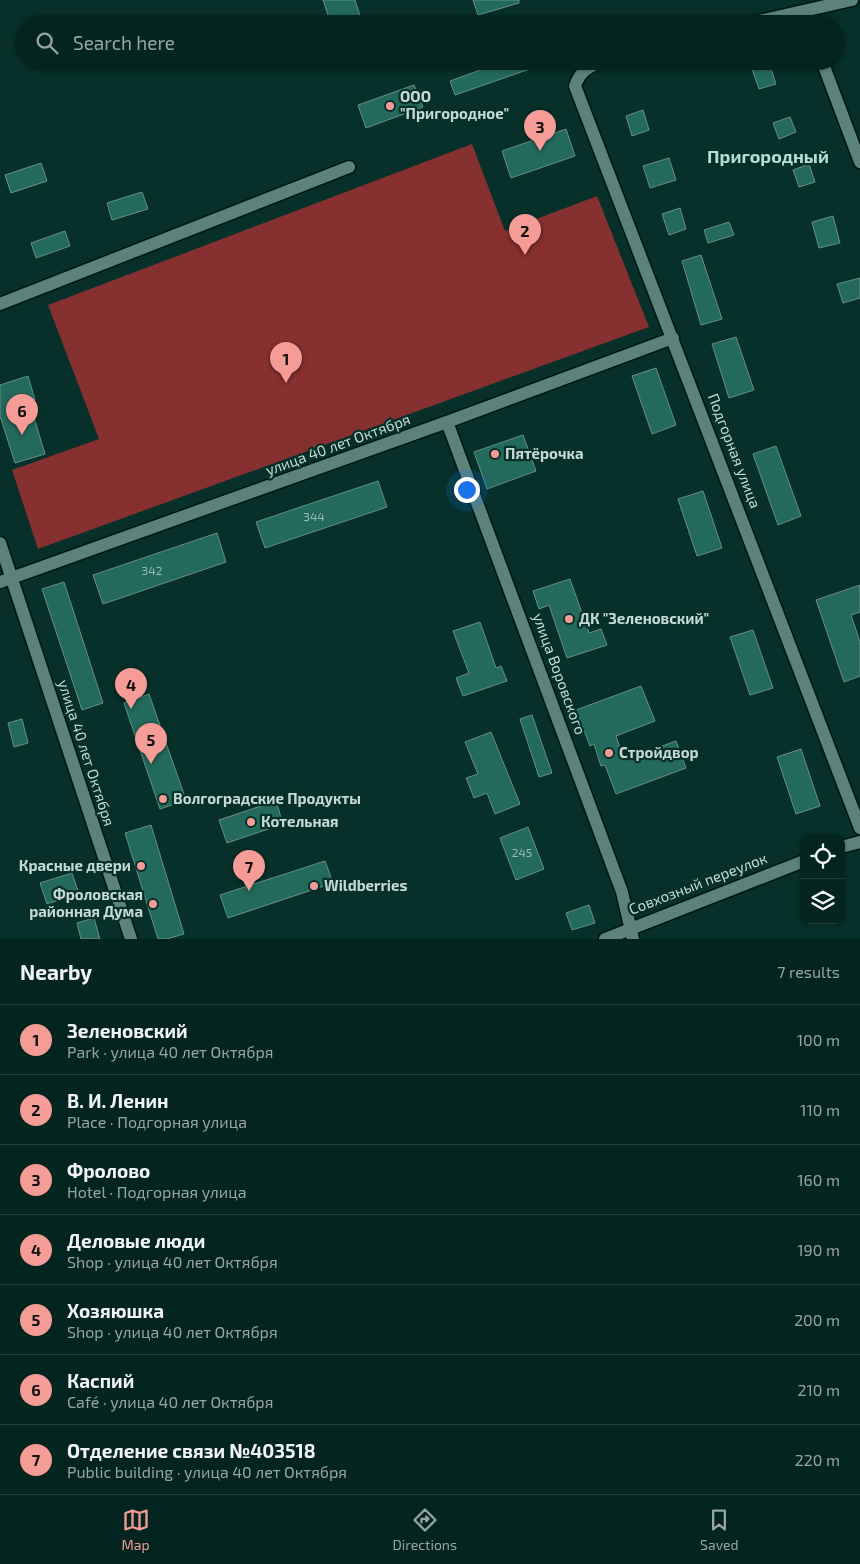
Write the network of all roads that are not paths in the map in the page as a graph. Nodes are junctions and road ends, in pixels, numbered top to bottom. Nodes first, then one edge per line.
1 (852, 0) edge
2 (803, 11) junction
3 (785, 15) edge
4 (805, 15) edge
5 (584, 70) edge
6 (825, 70) edge
7 (860, 162) edge
8 (349, 167) dead end
9 (0, 304) edge
10 (673, 338) junction
11 (448, 422) junction
12 (0, 543) edge
13 (6, 580) edge
14 (860, 828) edge
15 (860, 842) edge
16 (845, 846) edge
17 (800, 863) edge
18 (631, 934) edge
19 (131, 939) edge
20 (605, 939) edge

1 - 2 street
2 - 3 street
2 - 4 street
5 - 10 street, Подгорная улица
6 - 7 street
8 - 9 street
10 - 11 street, улица 40 лет Октября
10 - 14 street, Подгорная улица
11 - 13 street, улица 40 лет Октября
11 - 18 street, улица Воровского
12 - 13 street, улица 40 лет Октября
13 - 19 street, улица 40 лет Октября
15 - 16 street
17 - 18 street, Совхозный переулок
18 - 20 street, Совхозный переулок

